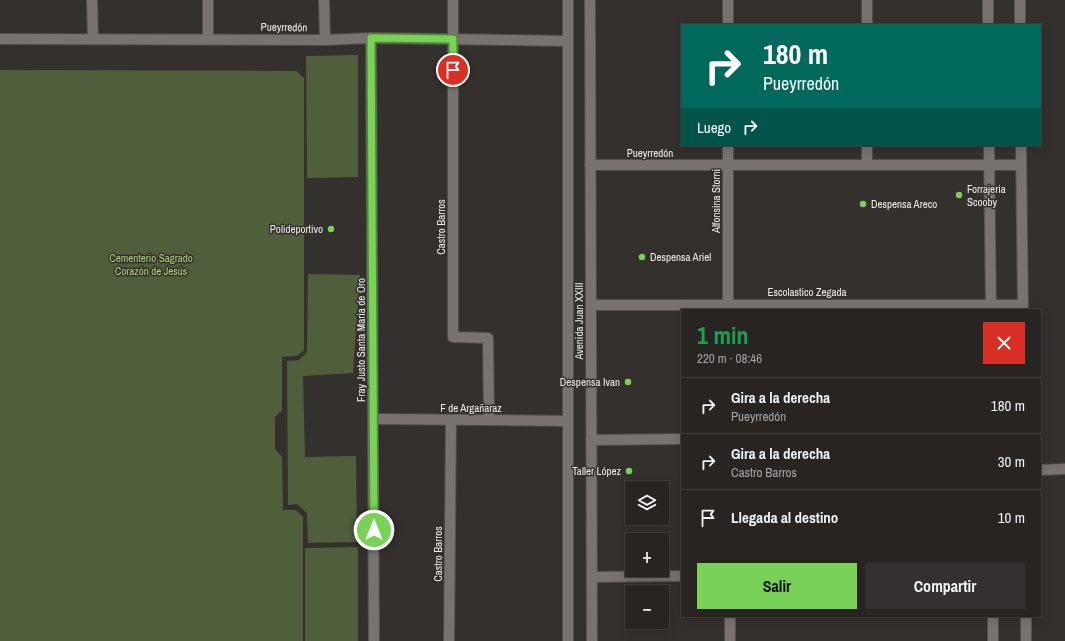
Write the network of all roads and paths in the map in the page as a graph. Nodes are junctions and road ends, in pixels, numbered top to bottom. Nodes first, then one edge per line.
1 (92, 0) edge
2 (208, 0) edge
3 (324, 0) edge
4 (453, 0) edge
5 (568, 0) edge
6 (590, 0) edge
7 (728, 0) edge
8 (867, 0) edge
9 (988, 0) edge
10 (1020, 0) edge
11 (728, 24) edge
12 (867, 24) edge
13 (988, 24) edge
14 (1020, 24) edge
15 (371, 38) junction
16 (0, 39) edge
17 (93, 39) junction
18 (208, 39) junction
19 (453, 39) junction
20 (324, 40) junction
21 (568, 41) junction
22 (728, 146) edge
23 (867, 146) edge
24 (989, 146) edge
25 (1021, 146) edge
26 (728, 164) junction
27 (867, 164) junction
28 (1021, 164) junction
29 (590, 165) junction
30 (990, 165) junction
31 (728, 304) junction
32 (591, 305) junction
33 (864, 307) edge
34 (991, 307) edge
35 (1023, 307) edge
36 (373, 419) junction
37 (451, 420) junction
38 (489, 420) junction
39 (568, 421) junction
40 (681, 439) edge
41 (591, 440) junction
42 (1065, 469) edge
43 (1041, 470) edge
44 (681, 576) edge
45 (592, 577) junction
46 (730, 617) edge
47 (993, 617) edge
48 (1026, 617) edge
49 (374, 641) edge
50 (449, 641) edge
51 (568, 641) edge
52 (592, 641) edge
53 (730, 641) edge
54 (993, 641) edge
55 (1026, 641) edge

1 - 17 street
2 - 18 street
3 - 20 street
4 - 19 street, Castro Barros
5 - 21 street, Avenida Juan XXIII
6 - 29 street, Avenida Juan XXIII
7 - 11 street
8 - 12 street
9 - 13 street
10 - 14 street
15 - 19 street, Pueyrredón
15 - 20 street, Pueyrredón
15 - 36 street, Fray Justo Santa Maria de Oro
16 - 17 street, Pueyrredón
17 - 18 street, Pueyrredón
18 - 20 street, Pueyrredón
19 - 21 street, Pueyrredón
19 - 38 street, Castro Barros
21 - 39 street, Avenida Juan XXIII
22 - 26 street, Alfonsina Storni
23 - 27 street
24 - 30 street
25 - 28 street
26 - 27 street, Pueyrredón
26 - 29 street, Pueyrredón
26 - 31 street, Alfonsina Storni
27 - 30 street, Pueyrredón
28 - 30 street, Pueyrredón
28 - 35 street
29 - 32 street, Avenida Juan XXIII
30 - 34 street
31 - 32 street, Escolastico Zegada
31 - 33 street, Escolastico Zegada
32 - 41 street, Avenida Juan XXIII
33 - 34 street, Escolastico Zegada
34 - 35 street, Escolastico Zegada
36 - 37 street, F de Argañaraz
36 - 49 street, Fray Justo Santa Maria de Oro
37 - 38 street, F de Argañaraz
37 - 50 street, Castro Barros
38 - 39 street, F de Argañaraz
39 - 51 street, Avenida Juan XXIII
40 - 41 street
41 - 45 street, Avenida Juan XXIII
42 - 43 street
44 - 45 street
45 - 52 street, Avenida Juan XXIII
46 - 53 street
47 - 54 street
48 - 55 street

